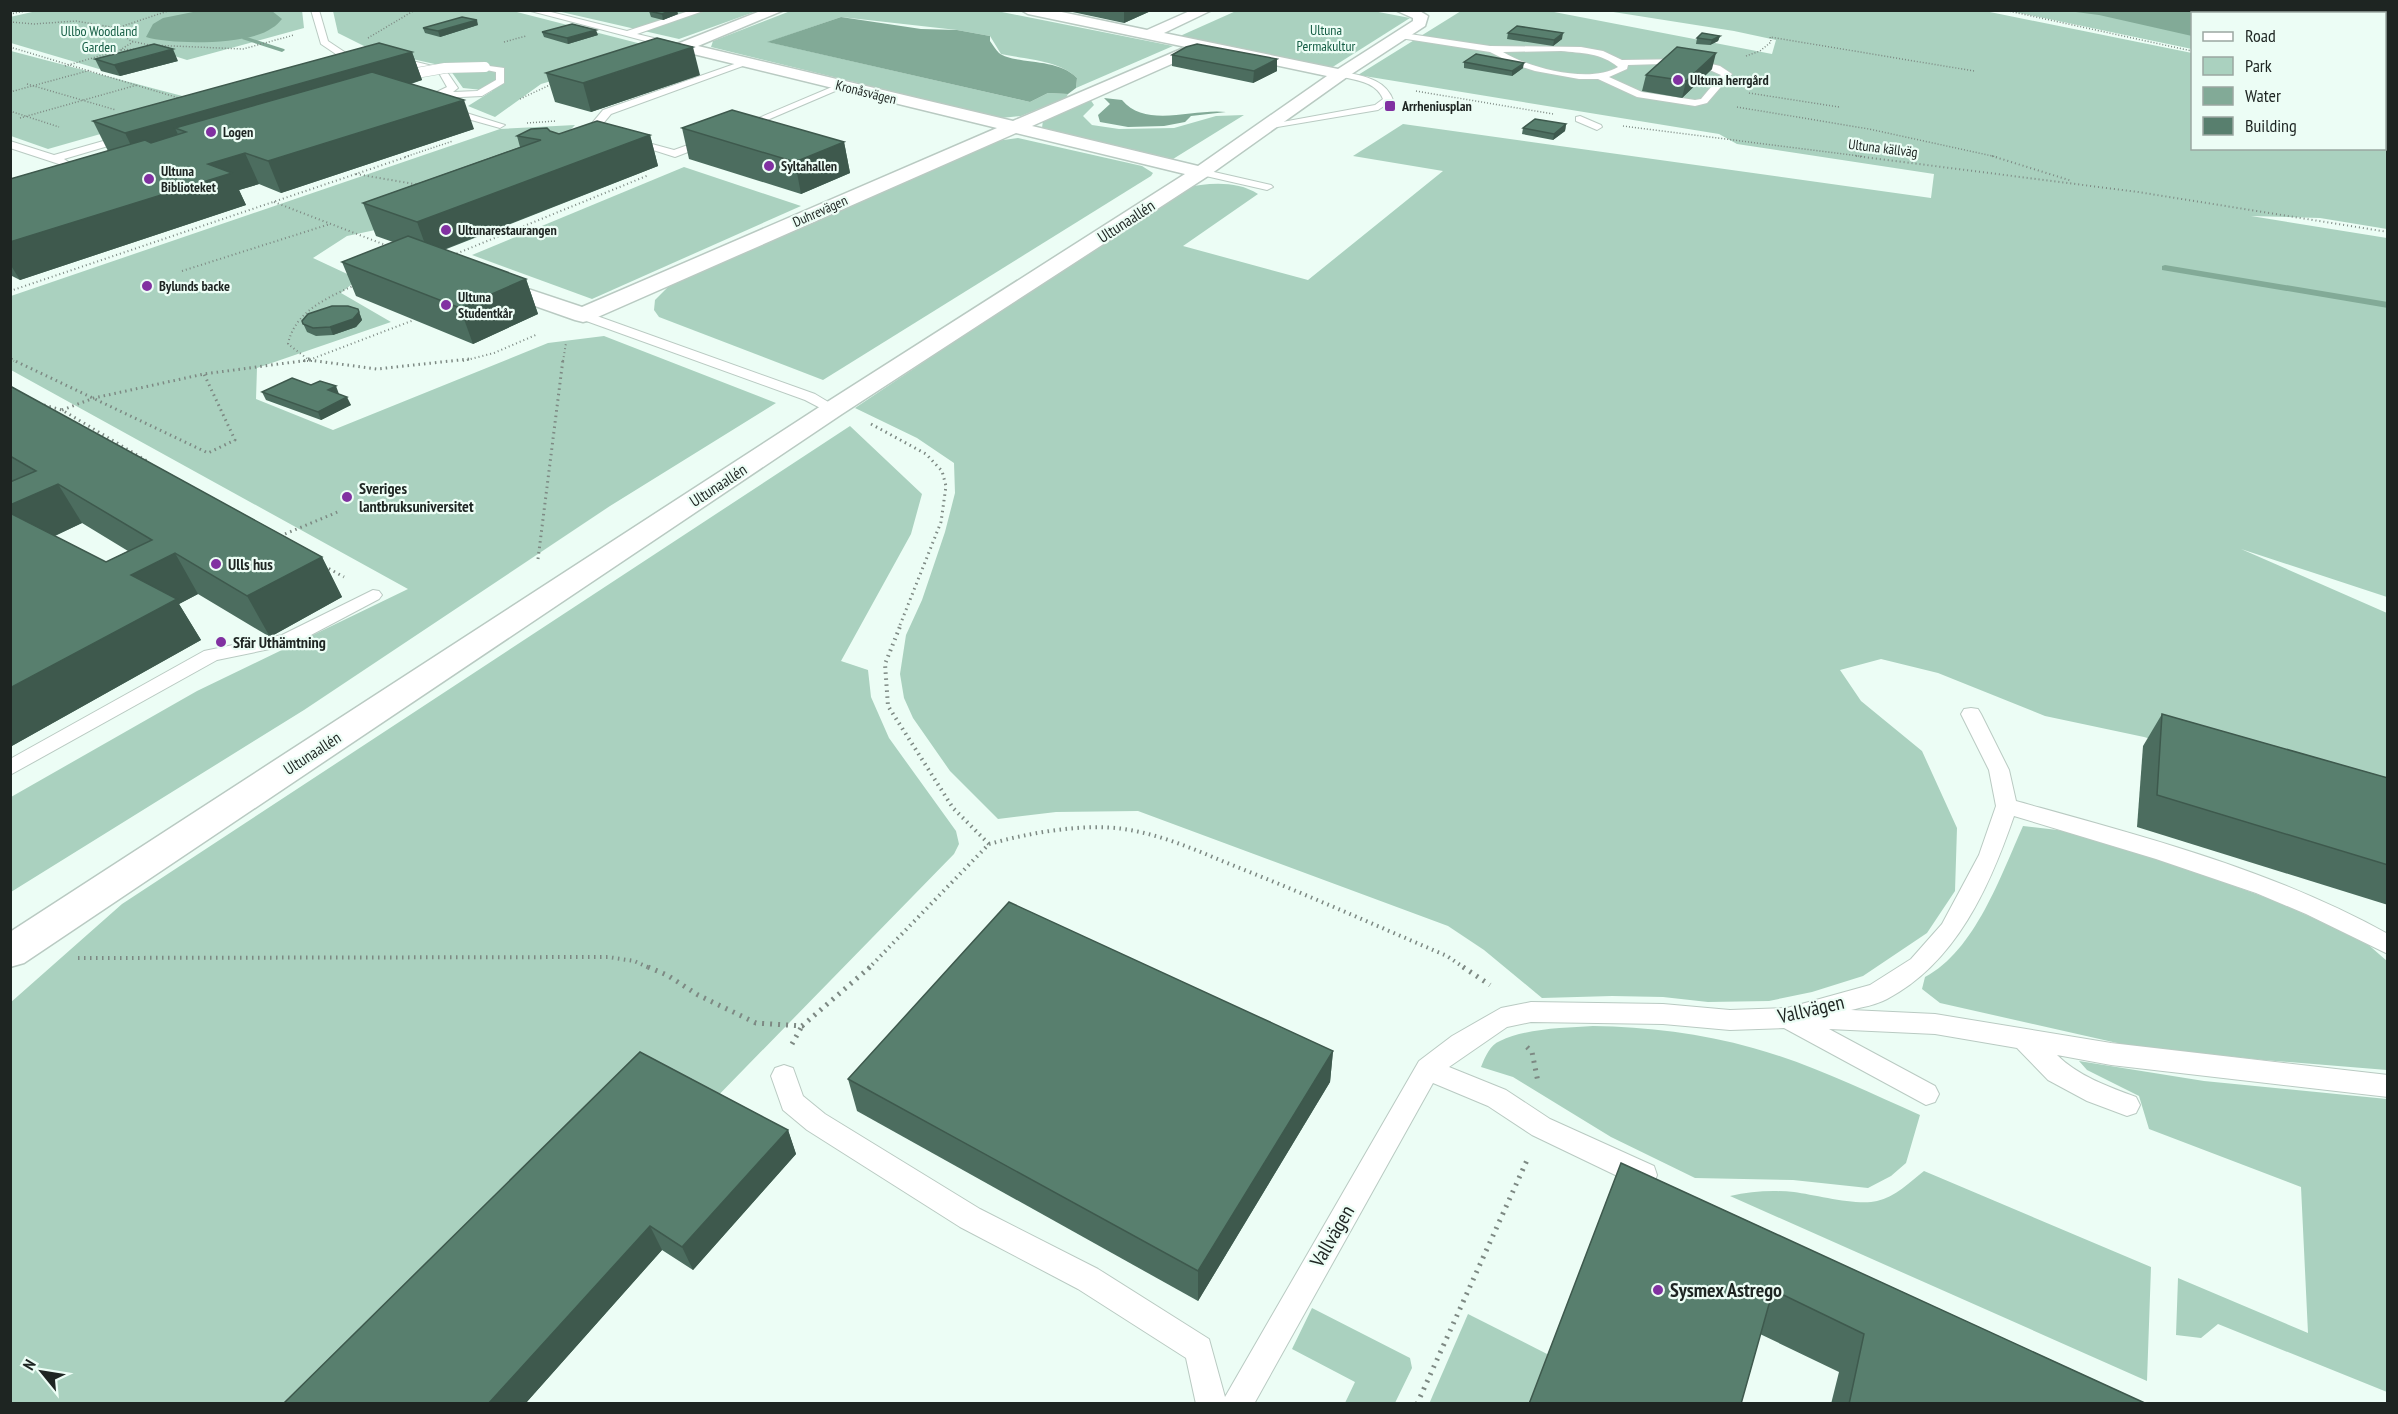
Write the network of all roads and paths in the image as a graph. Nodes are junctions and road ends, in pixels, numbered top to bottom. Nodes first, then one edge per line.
1 (30, 10) edge
2 (171, 10) edge
3 (315, 10) edge
4 (415, 10) edge
5 (702, 10) edge
6 (777, 10) edge
7 (1028, 10) edge
8 (1205, 10) edge
9 (1402, 10) edge
10 (2004, 10) edge
11 (533, 11) edge
12 (10, 14) edge
13 (10, 22) edge
14 (117, 28) junction
15 (627, 34) junction
16 (1150, 34) junction
17 (1403, 36) junction
18 (1770, 37) dead end
19 (134, 41) junction
20 (267, 42) dead end
21 (156, 45) junction
22 (1203, 45) junction
23 (10, 46) edge
24 (682, 47) junction
25 (1492, 49) junction
26 (120, 50) junction
27 (2191, 51) edge
28 (341, 53) junction
29 (746, 63) junction
30 (1622, 63) junction
31 (72, 64) junction
32 (371, 65) junction
33 (65, 66) dead end
34 (91, 70) junction
35 (350, 70) edge
36 (1974, 71) dead end
37 (1341, 74) junction
38 (405, 75) edge
39 (1599, 76) junction
40 (561, 81) dead end
41 (27, 84) dead end
42 (1377, 84) junction
43 (136, 85) junction
44 (34, 86) junction
45 (842, 86) junction
46 (1716, 87) junction
47 (10, 92) edge
48 (439, 95) junction
49 (82, 100) junction
50 (187, 101) edge
51 (1704, 101) junction
52 (1839, 107) dead end
53 (124, 113) edge
54 (18, 118) dead end
55 (1580, 119) junction
56 (500, 125) junction
57 (1597, 127) dead end
58 (1011, 128) junction
59 (1264, 128) junction
60 (729, 132) edge
61 (137, 134) edge
62 (718, 137) edge
63 (571, 138) edge
64 (624, 139) edge
65 (10, 144) edge
66 (675, 154) junction
67 (53, 159) junction
68 (73, 166) edge
69 (1201, 172) junction
70 (355, 174) junction
71 (2082, 185) junction
72 (425, 186) edge
73 (1268, 187) dead end
74 (274, 202) junction
75 (330, 224) junction
76 (2388, 232) edge
77 (392, 248) edge
78 (433, 263) joint
79 (182, 271) dead end
80 (361, 282) edge
81 (10, 291) edge
82 (583, 315) junction
83 (414, 320) edge
84 (10, 359) edge
85 (309, 360) junction
86 (204, 374) junction
87 (94, 398) junction
88 (37, 401) edge
89 (833, 409) junction
90 (62, 410) junction
91 (154, 465) edge
92 (340, 511) dead end
93 (286, 544) edge
94 (538, 560) dead end
95 (315, 561) edge
96 (373, 595) joint
97 (1971, 714) dead end
98 (10, 768) edge
99 (2007, 806) junction
100 (989, 844) junction
101 (2388, 945) edge
102 (10, 952) edge
103 (66, 957) dead end
104 (1531, 1012) junction
105 (1502, 1018) junction
106 (1787, 1018) junction
107 (2024, 1039) junction
108 (1428, 1069) junction
109 (784, 1076) dead end
110 (2388, 1086) edge
111 (1926, 1094) dead end
112 (2127, 1106) dead end
113 (1541, 1127) junction
114 (1670, 1187) edge
115 (1211, 1404) edge
116 (1237, 1404) edge
117 (1417, 1404) edge

1 - 12 path
2 - 14 path
3 - 28 lane
4 - 28 path
5 - 15 lane
6 - 24 street
7 - 16 street
8 - 16 street
9 - 17 street, Ultunaallén
10 - 27 path
11 - 15 lane, Kronåsvägen
13 - 14 path
14 - 19 path
15 - 24 lane, Kronåsvägen
16 - 22 street
17 - 25 lane
17 - 37 street, Ultunaallén
18 - 36 path
19 - 21 path
19 - 26 path
20 - 21 path
21 - 26 path
22 - 37 street
22 - 58 street, Duhrevägen
23 - 31 path
24 - 29 street, Kronåsvägen
25 - 30 lane
25 - 39 lane
26 - 31 path
28 - 32 lane
29 - 45 street, Kronåsvägen
29 - 63 lane
30 - 39 lane
30 - 46 lane
31 - 33 path
31 - 34 path
32 - 35 lane
32 - 48 lane
34 - 43 path
34 - 44 path
37 - 42 lane
37 - 59 street, Ultunaallén
38 - 48 lane, bridge
39 - 51 lane
40 - 56 path
41 - 44 path
42 - 55 path, Ultuna källväg
42 - 59 lane
43 - 49 path
43 - 50 path
44 - 47 path
44 - 49 path
45 - 58 street, Kronåsvägen
45 - 60 lane
46 - 51 lane
46 - 52 path
48 - 56 lane
49 - 53 path
49 - 54 path
51 - 71 path
55 - 57 lane
55 - 71 path, Ultuna källväg
56 - 70 path
58 - 69 street, Kronåsvägen
58 - 82 street, Duhrevägen
59 - 69 street, Ultunaallén
61 - 67 lane
62 - 66 lane
64 - 66 lane
65 - 67 lane
66 - 78 path
67 - 68 lane
69 - 73 lane
69 - 89 street, Ultunaallén
70 - 72 path
70 - 74 path
71 - 76 path, Ultuna källväg
74 - 75 path
74 - 81 path
75 - 77 path
75 - 79 path
78 - 82 street
80 - 85 path
82 - 85 path
82 - 89 lane
82 - 94 path
83 - 85 path
84 - 87 path
85 - 86 path
86 - 87 path
86 - 87 path
87 - 90 path
88 - 90 path
89 - 100 path
89 - 102 street, Ultunaallén
90 - 91 path
92 - 93 path
95 - 96 path
96 - 98 lane
97 - 99 lane
99 - 101 lane
99 - 106 lane, Vallvägen
100 - 103 path
100 - 104 path
104 - 105 lane, Vallvägen
104 - 106 lane, Vallvägen
105 - 108 lane, Vallvägen
105 - 113 path
106 - 107 lane
106 - 111 lane
107 - 110 lane
107 - 112 lane
108 - 113 lane
108 - 116 lane, Vallvägen
109 - 115 lane
113 - 114 lane
113 - 117 path

